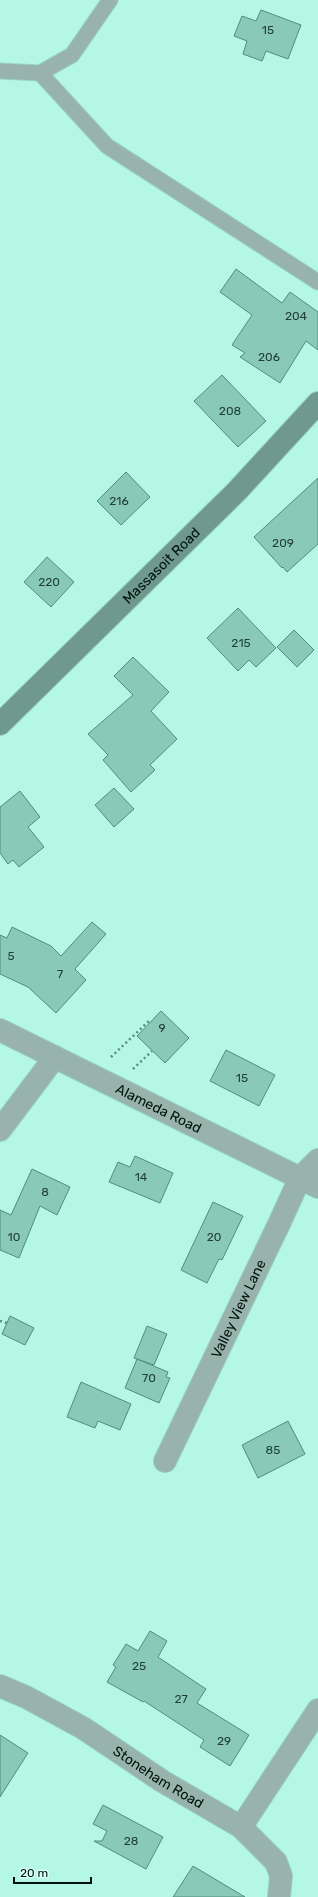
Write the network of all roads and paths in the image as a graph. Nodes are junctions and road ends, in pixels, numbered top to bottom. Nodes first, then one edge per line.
1 (110, 0) edge
2 (0, 71) edge
3 (40, 73) junction
4 (318, 282) edge
5 (318, 402) edge
6 (0, 724) edge
7 (150, 1020) dead end
8 (0, 1030) edge
9 (55, 1057) junction
10 (93, 1076) junction
11 (0, 1130) edge
12 (318, 1160) edge
13 (309, 1183) edge
14 (0, 1321) edge
15 (7, 1323) dead end
16 (165, 1461) dead end
17 (0, 1686) edge
18 (318, 1710) edge
19 (241, 1827) junction
20 (279, 1897) edge

1 - 3 lane
2 - 3 lane
3 - 4 lane
5 - 6 main road, Massasoit Road
7 - 10 path
8 - 9 street, Alameda Road
9 - 10 street, Alameda Road
9 - 11 street
10 - 13 street, Alameda Road
12 - 13 street, Valley View Lane
13 - 16 street, Valley View Lane
14 - 15 path
17 - 19 street, Stoneham Road
18 - 19 street
19 - 20 street, Stoneham Road

